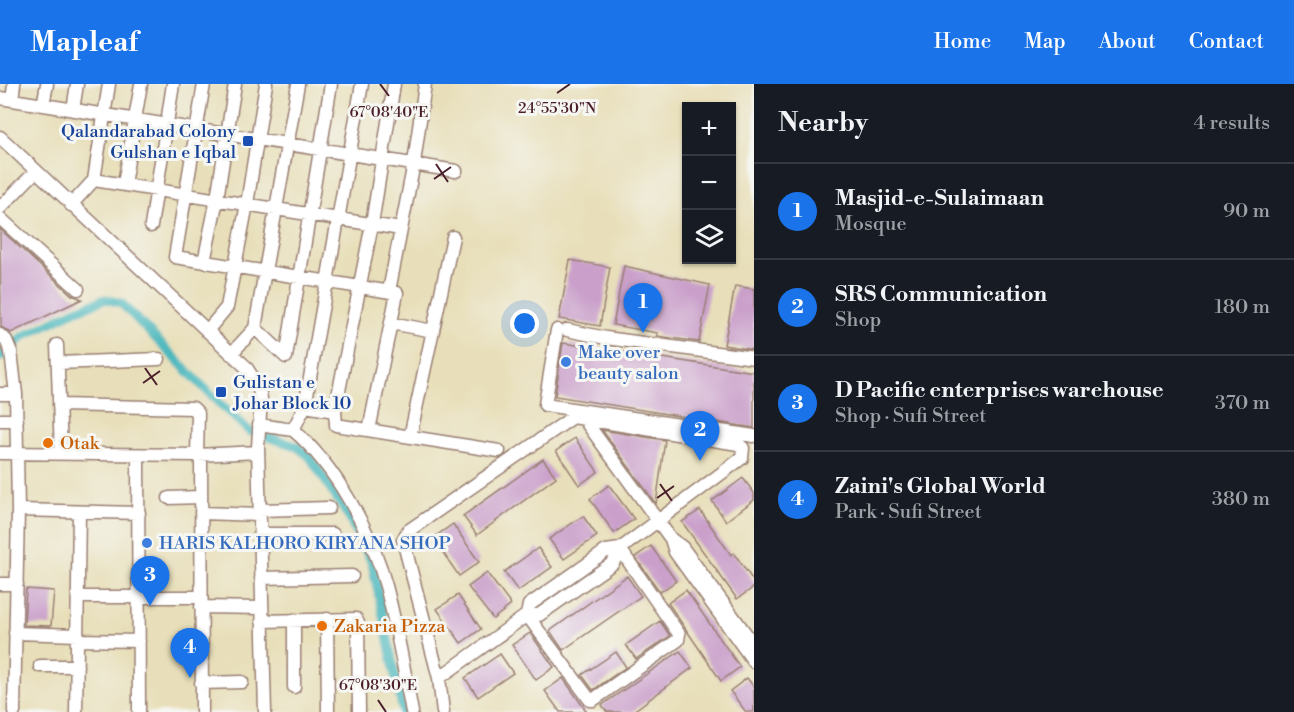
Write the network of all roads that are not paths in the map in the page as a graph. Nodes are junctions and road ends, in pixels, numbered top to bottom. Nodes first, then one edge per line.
1 (14, 84) edge
2 (47, 84) edge
3 (77, 84) edge
4 (109, 84) edge
5 (141, 84) edge
6 (173, 84) edge
7 (204, 84) edge
8 (235, 84) edge
9 (266, 84) edge
10 (298, 84) edge
11 (331, 84) edge
12 (362, 84) edge
13 (394, 84) edge
14 (425, 84) edge
15 (6, 99) edge
16 (43, 105) junction
17 (73, 110) junction
18 (104, 115) junction
19 (135, 119) junction
20 (167, 124) junction
21 (197, 129) junction
22 (226, 134) junction
23 (0, 137) edge
24 (256, 138) junction
25 (288, 143) junction
26 (320, 148) junction
27 (350, 153) junction
28 (383, 158) junction
29 (414, 163) junction
30 (36, 171) junction
31 (456, 171) dead end
32 (94, 180) junction
33 (124, 184) junction
34 (156, 189) junction
35 (185, 194) junction
36 (217, 199) junction
37 (247, 204) junction
38 (71, 205) junction
39 (0, 208) edge
40 (276, 209) junction
41 (309, 214) junction
42 (0, 218) edge
43 (338, 219) junction
44 (372, 224) junction
45 (151, 226) dead end
46 (401, 229) junction
47 (453, 237) dead end
48 (204, 262) junction
49 (234, 267) junction
50 (265, 272) junction
51 (298, 277) junction
52 (327, 282) junction
53 (360, 287) junction
54 (78, 289) dead end
55 (389, 291) junction
56 (391, 323) junction
57 (255, 328) junction
58 (207, 331) junction
59 (433, 331) junction
60 (0, 335) edge
61 (57, 345) dead end
62 (231, 354) junction
63 (754, 358) edge
64 (159, 359) dead end
65 (58, 363) junction
66 (0, 394) edge
67 (16, 394) junction
68 (59, 405) junction
69 (305, 406) junction
70 (335, 411) junction
71 (584, 419) junction
72 (0, 420) edge
73 (17, 420) junction
74 (259, 427) junction
75 (293, 430) junction
76 (369, 430) junction
77 (754, 436) edge
78 (411, 437) junction
79 (258, 450) junction
80 (499, 451) dead end
81 (18, 452) junction
82 (0, 453) edge
83 (61, 453) junction
84 (138, 454) junction
85 (199, 455) junction
86 (201, 497) junction
87 (169, 498) dead end
88 (329, 508) dead end
89 (18, 510) junction
90 (260, 512) junction
91 (79, 513) junction
92 (139, 513) junction
93 (201, 513) junction
94 (658, 521) junction
95 (260, 534) junction
96 (333, 534) dead end
97 (671, 539) junction
98 (620, 549) junction
99 (352, 576) dead end
100 (261, 578) junction
101 (568, 578) junction
102 (0, 584) edge
103 (17, 584) junction
104 (576, 589) junction
105 (79, 597) junction
106 (139, 598) junction
107 (201, 602) junction
108 (262, 608) junction
109 (527, 615) junction
110 (327, 619) junction
111 (294, 620) junction
112 (262, 621) junction
113 (15, 633) junction
114 (750, 633) edge
115 (78, 637) junction
116 (139, 641) junction
117 (754, 645) edge
118 (754, 662) edge
119 (40, 666) dead end
120 (77, 666) junction
121 (439, 678) junction
122 (242, 682) dead end
123 (201, 683) junction
124 (294, 687) dead end
125 (14, 712) edge
126 (76, 712) edge
127 (139, 712) edge
128 (202, 712) edge
129 (265, 712) edge
130 (328, 712) edge
131 (358, 712) edge
132 (412, 712) edge
133 (443, 712) edge

1 - 15 street
2 - 16 street
3 - 17 street
4 - 18 street
5 - 19 street
6 - 20 street
7 - 21 street
8 - 22 street
9 - 24 street
10 - 25 street
11 - 26 street
12 - 27 street
13 - 28 street
14 - 29 street
15 - 16 street
16 - 17 street
17 - 18 street
18 - 19 street
18 - 32 street
19 - 20 street
19 - 33 street
20 - 21 street
20 - 34 street
21 - 22 street
21 - 35 street
22 - 24 street
22 - 36 street
23 - 30 street
24 - 25 street
24 - 37 street
25 - 26 street
25 - 40 street
26 - 27 street
26 - 41 street
27 - 28 street
27 - 43 street
28 - 29 street
28 - 44 street
29 - 31 street
29 - 46 street
30 - 38 street
30 - 39 street
32 - 33 street
32 - 38 street
33 - 34 street
34 - 35 street
34 - 45 street
35 - 36 street
35 - 48 street
36 - 37 street
36 - 48 street
37 - 40 street
37 - 49 street
38 - 58 street
40 - 41 street
40 - 50 street
41 - 43 street
41 - 51 street
42 - 54 street
43 - 44 street
43 - 52 street
44 - 46 street
44 - 53 street
46 - 55 street
47 - 59 street
48 - 49 street
49 - 50 street
49 - 58 street
50 - 51 street
50 - 57 street
51 - 52 street
51 - 57 street
52 - 53 street
52 - 69 street
53 - 55 street
53 - 70 street
55 - 56 street
56 - 59 street
56 - 76 street
57 - 62 street
58 - 62 street
59 - 78 street
60 - 67 street
61 - 65 street
62 - 74 street
63 - 77 street
64 - 65 street
65 - 68 street
66 - 67 street
67 - 73 street
68 - 83 street
68 - 85 street
69 - 70 street
69 - 75 street
70 - 76 street
71 - 94 street
71 - 94 street
71 - 121 street
72 - 73 street
73 - 81 street
74 - 75 street
74 - 79 street
75 - 132 street
76 - 78 street
78 - 80 street
79 - 85 street
79 - 90 street
81 - 82 street
81 - 83 street
81 - 89 street
83 - 84 street
84 - 85 street
84 - 92 street
85 - 86 street
86 - 87 street
86 - 93 street
88 - 90 street
89 - 91 street
89 - 103 street
90 - 93 street
90 - 95 street
91 - 92 street
91 - 105 street
92 - 106 street
93 - 107 street
94 - 97 street
94 - 98 street
95 - 96 street
95 - 100 street
97 - 114 street
97 - 118 street
98 - 101 street
98 - 104 street
98 - 109 street
99 - 100 street
100 - 108 street
101 - 104 street
101 - 109 street
102 - 103 street
103 - 113 street
104 - 109 street
105 - 106 street
105 - 115 street
106 - 107 street
106 - 116 street
107 - 108 street
107 - 123 street
108 - 112 street
109 - 121 street
110 - 111 street
110 - 130 street
110 - 131 street
111 - 112 street
111 - 124 street
112 - 129 street
113 - 115 street
113 - 125 street
114 - 117 street
115 - 116 street
115 - 120 street
116 - 127 street
119 - 120 street
120 - 126 street
121 - 133 street
122 - 123 street
123 - 128 street

